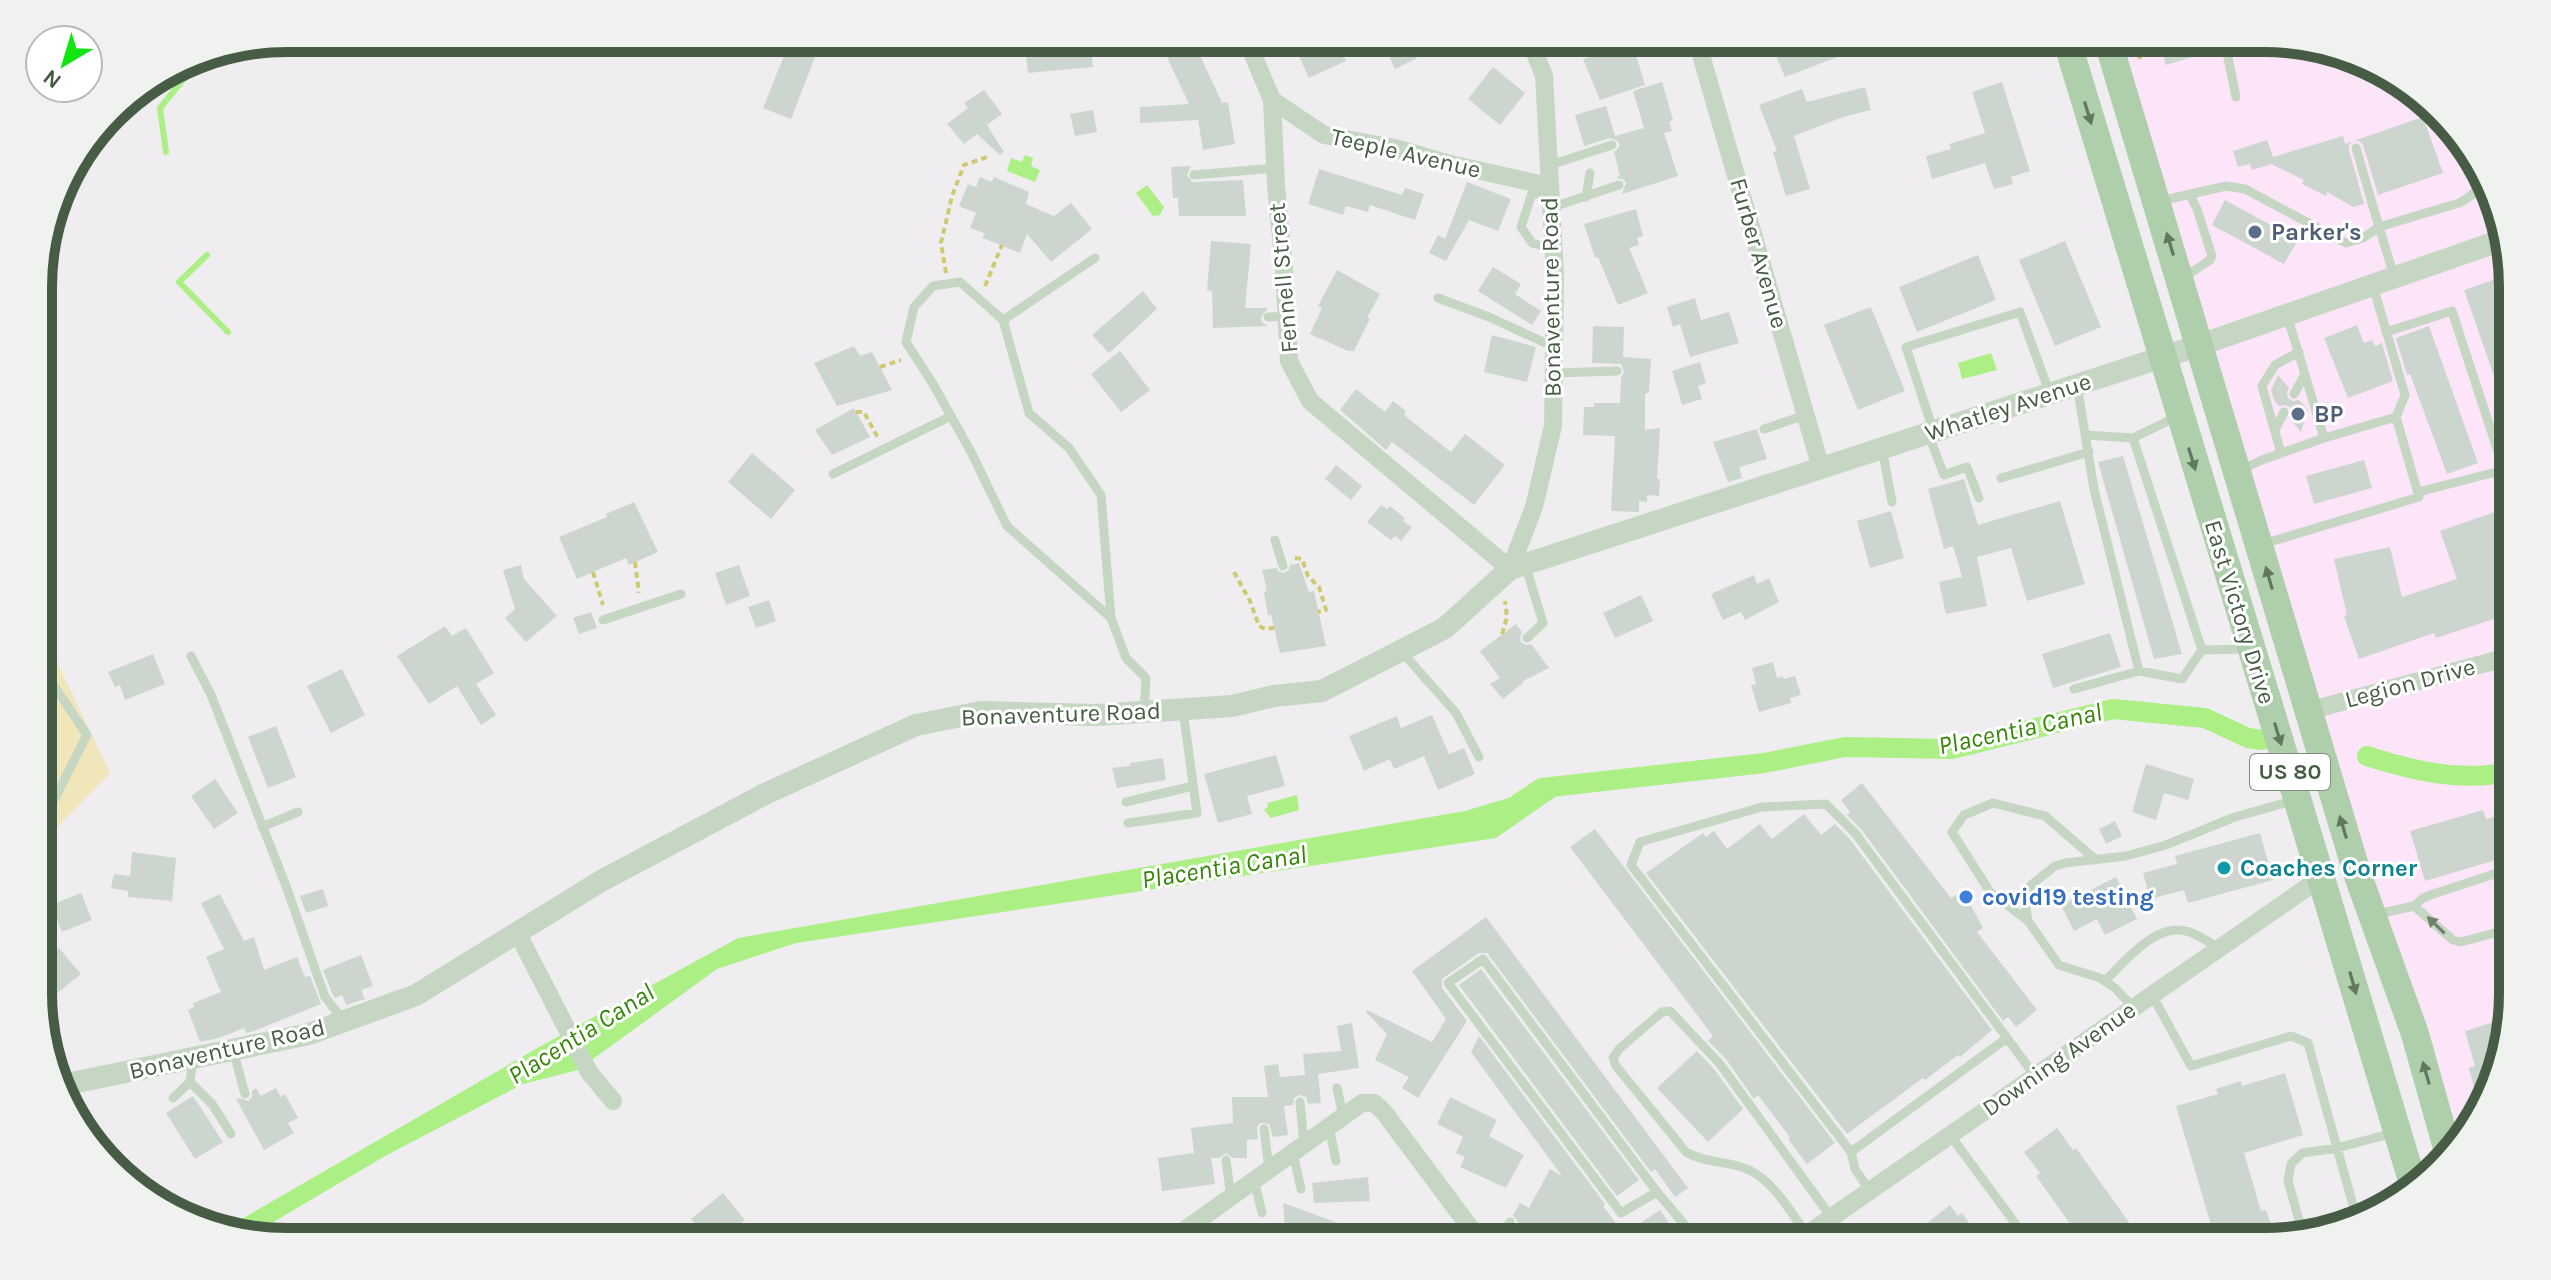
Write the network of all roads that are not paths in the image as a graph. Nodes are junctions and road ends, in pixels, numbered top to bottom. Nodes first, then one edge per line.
1 (1535, 52) edge
2 (1700, 52) edge
3 (2070, 52) edge
4 (2111, 52) edge
5 (2227, 52) edge
6 (1252, 53) edge
7 (2236, 97) dead end
8 (1272, 100) junction
9 (1612, 145) dead end
10 (2356, 148) dead end
11 (1547, 166) junction
12 (1275, 168) junction
13 (1590, 173) dead end
14 (1194, 175) dead end
15 (1619, 185) dead end
16 (2477, 188) edge
17 (2190, 195) junction
18 (1549, 197) junction
19 (1586, 197) junction
20 (2157, 202) junction
21 (2379, 227) junction
22 (2494, 243) edge
23 (1553, 249) junction
24 (1095, 258) dead end
25 (2394, 276) junction
26 (2181, 280) junction
27 (2373, 286) junction
28 (1438, 298) dead end
29 (2287, 315) junction
30 (1003, 320) junction
31 (2386, 332) junction
32 (2200, 345) junction
33 (1554, 347) junction
34 (2299, 352) junction
35 (2161, 358) junction
36 (1617, 371) dead end
37 (1554, 373) junction
38 (2305, 374) junction
39 (2077, 385) junction
40 (2050, 394) junction
41 (2294, 394) dead end
42 (2284, 412) dead end
43 (1806, 415) junction
44 (951, 416) junction
45 (2179, 416) junction
46 (2396, 417) junction
47 (1764, 429) dead end
48 (2275, 430) junction
49 (1931, 432) junction
50 (2085, 435) junction
51 (2133, 438) junction
52 (2324, 438) junction
53 (2499, 444) edge
54 (1882, 448) junction
55 (2089, 452) junction
56 (2281, 453) junction
57 (1821, 468) junction
58 (2237, 471) junction
59 (2499, 471) edge
60 (833, 474) dead end
61 (2001, 478) dead end
62 (2418, 492) junction
63 (1979, 498) dead end
64 (1892, 502) dead end
65 (1275, 540) dead end
66 (2259, 545) junction
67 (1282, 563) road end
68 (1511, 570) junction
69 (681, 594) dead end
70 (1111, 618) junction
71 (605, 619) road end
72 (1527, 638) dead end
73 (2251, 649) junction
74 (2202, 650) junction
75 (1401, 651) junction
76 (191, 656) dead end
77 (2499, 660) edge
78 (2139, 671) junction
79 (52, 684) edge
80 (2074, 689) dead end
81 (1183, 710) junction
82 (2308, 711) junction
83 (1144, 712) junction
84 (1479, 757) dead end
85 (1193, 786) junction
86 (2298, 799) junction
87 (52, 801) edge
88 (1126, 802) dead end
89 (298, 812) dead end
90 (1128, 823) dead end
91 (262, 827) junction
92 (2096, 860) junction
93 (2499, 873) edge
94 (2322, 877) junction
95 (2414, 906) junction
96 (2372, 915) junction
97 (2028, 921) junction
98 (517, 932) junction
99 (2499, 932) edge
100 (2219, 948) junction
101 (2105, 981) junction
102 (2152, 995) junction
103 (2134, 1008) junction
104 (2407, 1013) junction
105 (344, 1021) junction
106 (2007, 1038) junction
107 (233, 1050) junction
108 (193, 1058) junction
109 (2035, 1076) junction
110 (190, 1082) junction
111 (71, 1084) edge
112 (1337, 1088) dead end
113 (245, 1094) dead end
114 (173, 1098) dead end
115 (613, 1101) dead end
116 (1300, 1102) dead end
117 (1336, 1121) junction
118 (1264, 1129) dead end
119 (2397, 1132) junction
120 (231, 1134) dead end
121 (1950, 1135) junction
122 (2445, 1142) edge
123 (1298, 1148) junction
124 (2337, 1148) junction
125 (1851, 1152) junction
126 (1226, 1160) dead end
127 (1336, 1161) dead end
128 (1262, 1175) junction
129 (2411, 1176) edge
130 (1301, 1189) dead end
131 (1870, 1191) junction
132 (1657, 1192) junction
133 (1231, 1197) junction
134 (2354, 1210) edge
135 (1262, 1213) dead end
136 (1831, 1217) junction
137 (1510, 1222) dead end
138 (2300, 1224) edge
139 (1470, 1227) edge
140 (1507, 1227) edge
141 (1687, 1227) edge
142 (1794, 1227) edge
143 (1816, 1227) edge
144 (2018, 1227) edge
145 (1188, 1228) edge

1 - 11 street, Bonaventure Road
2 - 43 street, Furber Avenue
3 -> 35 main road, East Victory Drive / US 80
4 - 20 main road, East Victory Drive / US 80
5 - 7 lane
6 - 8 street, Fennell Street
8 - 12 street, Fennell Street
8 - 18 street, Teeple Avenue
9 - 11 lane
10 - 21 lane
11 - 18 street, Bonaventure Road
12 - 14 lane
12 - 68 street, Fennell Street
13 - 19 lane
15 - 19 lane
16 - 21 lane
17 - 20 lane
17 - 21 lane
17 - 26 lane
18 - 19 lane
18 - 23 street, Bonaventure Road
18 - 23 lane
26 -> 20 main road, East Victory Drive / US 80
21 - 25 lane
22 - 25 street, Whatley Avenue
23 - 33 street, Bonaventure Road
24 - 30 lane
25 - 27 street, Whatley Avenue
26 - 32 main road, East Victory Drive / US 80
27 - 29 street, Whatley Avenue
27 - 31 lane
28 - 33 lane
29 - 32 street, Whatley Avenue
29 - 34 lane
30 - 44 lane
30 - 70 lane
31 - 46 lane
31 - 53 lane
32 - 35 street, Whatley Avenue
32 - 58 main road, East Victory Drive / US 80
33 - 37 street, Bonaventure Road
34 - 38 lane
34 - 48 lane
35 - 39 street, Whatley Avenue
35 - 45 main road, East Victory Drive / US 80
36 - 37 lane
37 - 68 street, Bonaventure Road
38 - 41 lane
38 - 52 lane
39 - 40 street, Whatley Avenue
39 - 50 lane
40 - 49 street, Whatley Avenue
40 - 49 lane
42 - 48 lane
43 - 47 lane
43 - 57 street, Furber Avenue
44 - 60 lane
44 - 70 lane
45 - 51 lane
45 -> 73 main road, East Victory Drive / US 80
46 - 52 lane
46 - 62 lane
48 - 56 lane
49 - 54 street, Whatley Avenue
49 - 63 lane
50 - 51 lane
50 - 55 lane
51 - 74 lane
52 - 56 lane
54 - 57 street, Whatley Avenue
54 - 64 lane
55 - 61 lane
55 - 78 lane
56 - 58 lane
57 - 68 street, Whatley Avenue
58 - 66 main road, East Victory Drive / US 80
59 - 62 lane
62 - 66 lane
65 - 67 lane
82 -> 66 main road, East Victory Drive / US 80
68 - 72 lane
68 - 75 street, Bonaventure Road
69 - 71 lane
70 - 83 lane
73 - 74 lane
73 -> 86 main road, East Victory Drive / US 80
74 - 78 lane
75 - 81 street, Bonaventure Road
75 - 84 lane
76 - 91 lane
77 - 82 street, Legion Drive
78 - 80 lane
79 - 87 lane
81 - 83 street, Bonaventure Road
81 - 85 lane
96 -> 82 main road, East Victory Drive / US 80
83 - 98 street, Bonaventure Road
85 - 88 lane
85 - 90 lane
86 - 92 lane
86 - 94 main road, East Victory Drive / US 80
89 - 91 lane
91 - 105 lane
92 - 97 lane
92 - 97 lane
93 - 95 lane
94 - 100 street, Downing Avenue
94 - 104 main road
94 -> 119 main road, East Victory Drive / US 80
95 - 96 lane
99 -> 95 lane
96 - 104 main road, East Victory Drive / US 80
97 - 101 lane
98 - 105 street, Bonaventure Road
98 - 115 street
100 - 101 lane
100 - 102 street, Downing Avenue
101 - 103 lane
102 - 103 street, Downing Avenue
102 - 124 lane
103 - 109 street, Downing Avenue
122 -> 104 main road, East Victory Drive / US 80
105 - 107 street, Bonaventure Road
106 - 109 lane
106 - 125 lane
106 - 125 lane
107 - 108 street, Bonaventure Road
107 - 113 lane
108 - 110 lane
108 - 111 street, Bonaventure Road
109 - 121 street, Downing Avenue
110 - 114 lane
110 - 120 lane
112 - 117 lane
116 - 123 lane
117 - 123 street
117 - 127 lane
117 - 139 street
118 - 128 lane
119 - 124 lane
119 - 129 main road, East Victory Drive / US 80
121 - 131 street, Downing Avenue
121 - 144 lane
123 - 128 street
123 - 130 lane
124 - 134 lane
124 - 138 lane
125 - 131 lane
126 - 133 lane
128 - 133 street
128 - 135 lane
131 - 136 street, Downing Avenue
132 - 132 lane
132 - 141 lane
133 - 145 street
136 - 142 lane
136 - 143 street, Downing Avenue
137 - 140 lane

